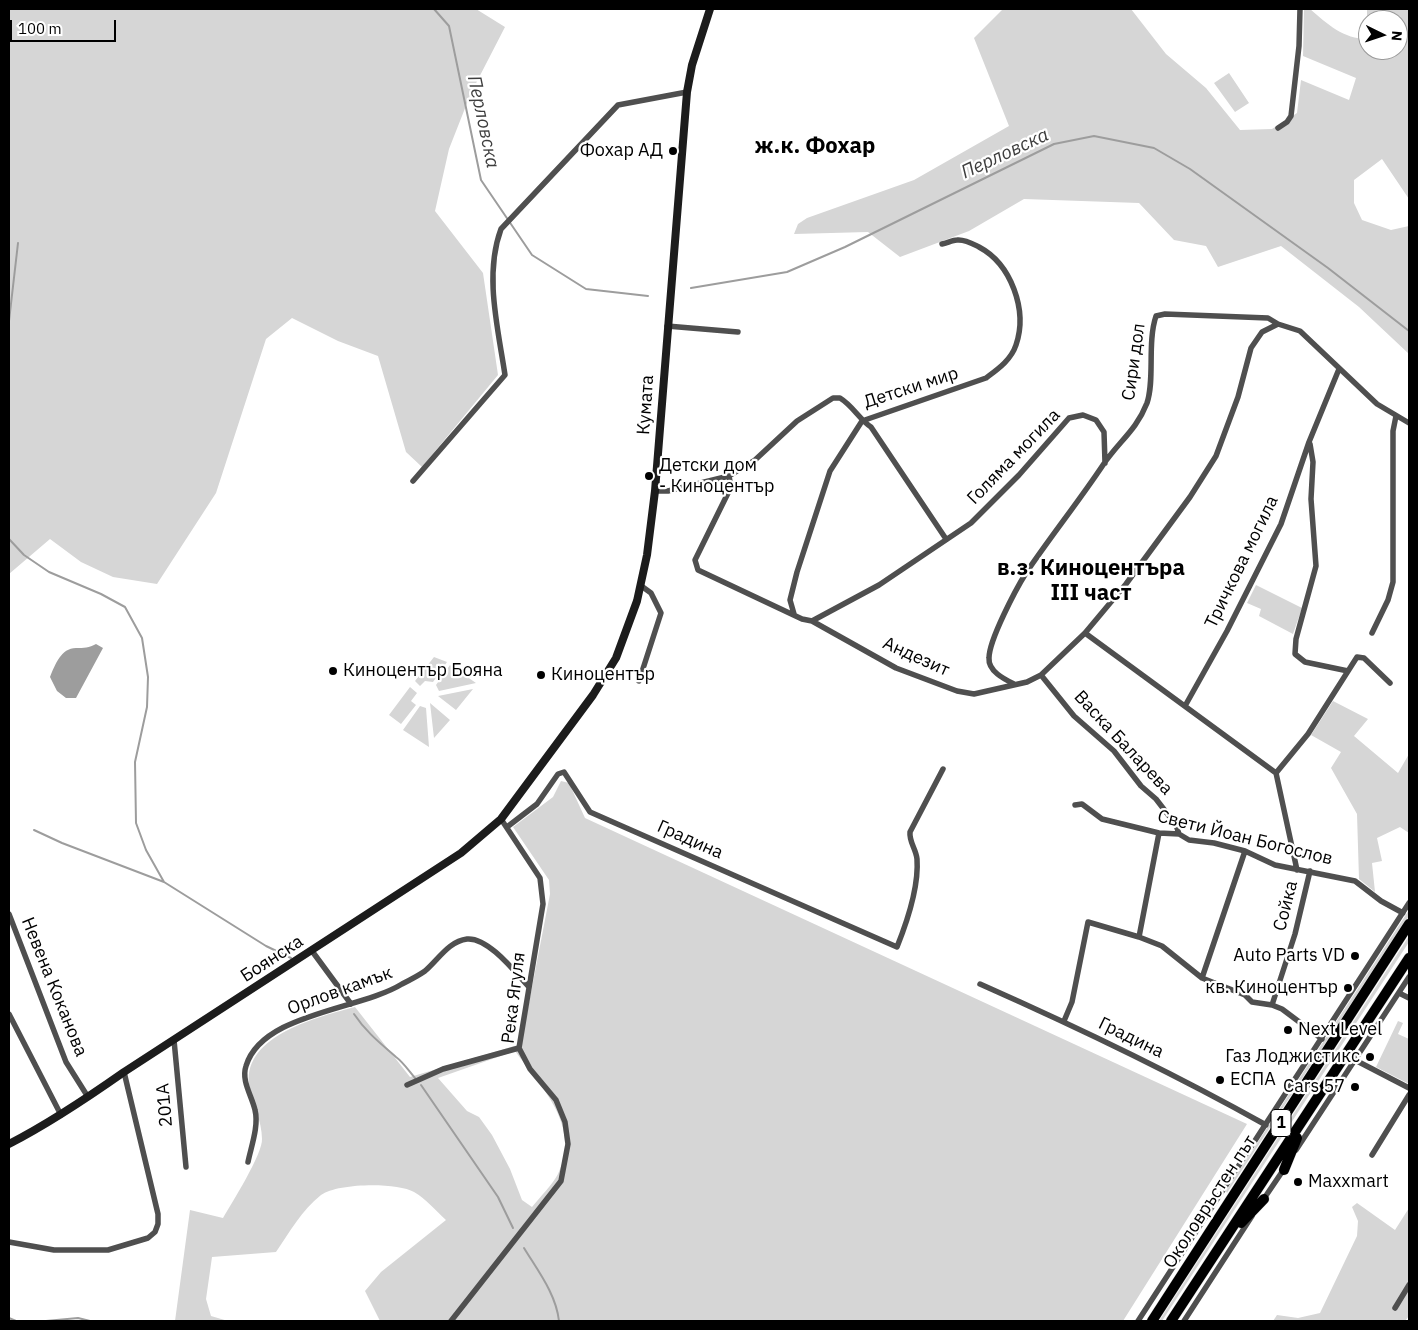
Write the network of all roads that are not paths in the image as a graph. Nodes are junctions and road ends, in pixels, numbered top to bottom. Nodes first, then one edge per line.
1 (710, 9) edge
2 (1300, 9) edge
3 (687, 92) junction
4 (1278, 128) dead end
5 (942, 244) dead end
6 (1278, 324) junction
7 (667, 326) junction
8 (738, 332) dead end
9 (1339, 370) junction
10 (1396, 416) junction
11 (862, 421) junction
12 (1409, 423) edge
13 (1309, 442) junction
14 (1105, 463) junction
15 (728, 476) junction
16 (413, 481) dead end
17 (655, 491) junction
18 (946, 540) junction
19 (640, 585) junction
20 (794, 614) junction
21 (812, 621) junction
22 (1085, 633) junction
23 (1372, 633) dead end
24 (1348, 671) junction
25 (1040, 675) junction
26 (639, 681) dead end
27 (1390, 683) dead end
28 (1014, 684) junction
29 (1184, 706) junction
30 (942, 769) dead end
31 (1276, 773) junction
32 (532, 775) joint
33 (1075, 804) dead end
34 (501, 819) junction
35 (507, 827) junction
36 (1159, 833) junction
37 (1179, 834) junction
38 (1245, 851) junction
39 (1297, 870) junction
40 (1310, 871) junction
41 (1409, 903) edge
42 (1403, 913) junction
43 (9, 914) edge
44 (1409, 924) edge
45 (1139, 937) junction
46 (312, 951) junction
47 (1409, 958) edge
48 (1409, 977) edge
49 (1202, 978) junction
50 (980, 984) dead end
51 (528, 986) junction
52 (1399, 993) junction
53 (1409, 998) edge
54 (351, 1004) junction
55 (1272, 1005) junction
56 (9, 1014) edge
57 (1064, 1021) junction
58 (1322, 1039) junction
59 (174, 1040) junction
60 (519, 1048) junction
61 (1355, 1060) junction
62 (124, 1072) junction
63 (406, 1085) dead end
64 (1409, 1088) edge
65 (1409, 1095) edge
66 (88, 1097) junction
67 (1307, 1114) junction
68 (61, 1115) junction
69 (1266, 1124) junction
70 (9, 1144) edge
71 (1372, 1155) dead end
72 (248, 1162) dead end
73 (186, 1167) dead end
74 (1284, 1170) junction
75 (1264, 1199) junction
76 (9, 1242) edge
77 (1221, 1244) junction
78 (1409, 1285) edge
79 (1395, 1308) dead end
80 (451, 1321) edge
81 (1138, 1321) edge
82 (1152, 1321) edge
83 (1171, 1321) edge
84 (1184, 1321) edge

1 - 3 main road, Кумата
2 - 4 street
3 - 7 main road, Кумата
3 - 16 street
5 - 11 street, Детски мир
6 - 9 street
6 - 14 street, Сири дол
6 - 22 street
7 - 8 street
7 - 17 main road, Кумата
9 - 10 street
9 - 13 street, Тричкова могила
10 - 12 street
10 - 23 street
11 - 15 street, Детски мир
11 - 18 street
11 - 20 street
13 - 24 street
13 - 29 street, Тричкова могила
14 - 18 street, Голяма могила
14 - 28 street
15 - 17 street, Детски мир
15 - 20 street
17 - 19 main road, Кумата
18 - 21 street, Голяма могила
19 - 26 street
19 - 32 main road, Кумата
20 - 21 street
21 - 28 street, Андезит
22 - 25 street
22 - 29 street
24 - 27 street
24 - 31 street
25 - 28 street
25 - 37 street, Васка Баларева
29 - 31 street
30 - 35 street, Градина
31 - 39 street
32 - 34 main road, Боянска
33 - 36 street, Свети Йоан Богослов
34 - 35 street, Река Ягуля
34 - 46 main road, Боянска
35 - 51 street, Река Ягуля
36 - 37 street, Свети Йоан Богослов
36 - 45 street
37 - 38 street, Свети Йоан Богослов
38 - 39 street, Свети Йоан Богослов
38 - 49 street
39 - 40 street, Свети Йоан Богослов
40 - 42 street, Свети Йоан Богослов
40 - 55 street, Сойка
41 - 42 street
42 - 58 street
43 - 66 street, Невена Коканова
44 - 82 highway, Околовръстен път / 1
45 - 49 street
45 - 57 street
46 - 54 street
46 - 59 main road, Боянска
47 - 67 highway, Околовръстен път / 1
48 - 52 street
49 - 55 street
50 - 57 street, Градина
51 - 54 street, Орлов камък
51 - 60 street, Река Ягуля
52 - 53 street
52 - 61 street
54 - 72 street, Орлов камък
55 - 58 street
56 - 68 street
57 - 69 street, Градина
58 - 69 street
59 - 62 main road, Боянска
59 - 73 street, 201А
60 - 63 street
60 - 80 street, Река Ягуля
61 - 64 street
61 - 74 street
62 - 66 main road, Боянска
62 - 76 street
65 - 71 street
66 - 68 main road, Боянска
67 - 74 highway
67 - 77 highway, Околовръстен път / 1
68 - 70 main road, Боянска
69 - 81 street
74 - 75 street
75 - 77 highway
75 - 84 street
77 - 83 highway, Околовръстен път / 1
78 - 79 street

